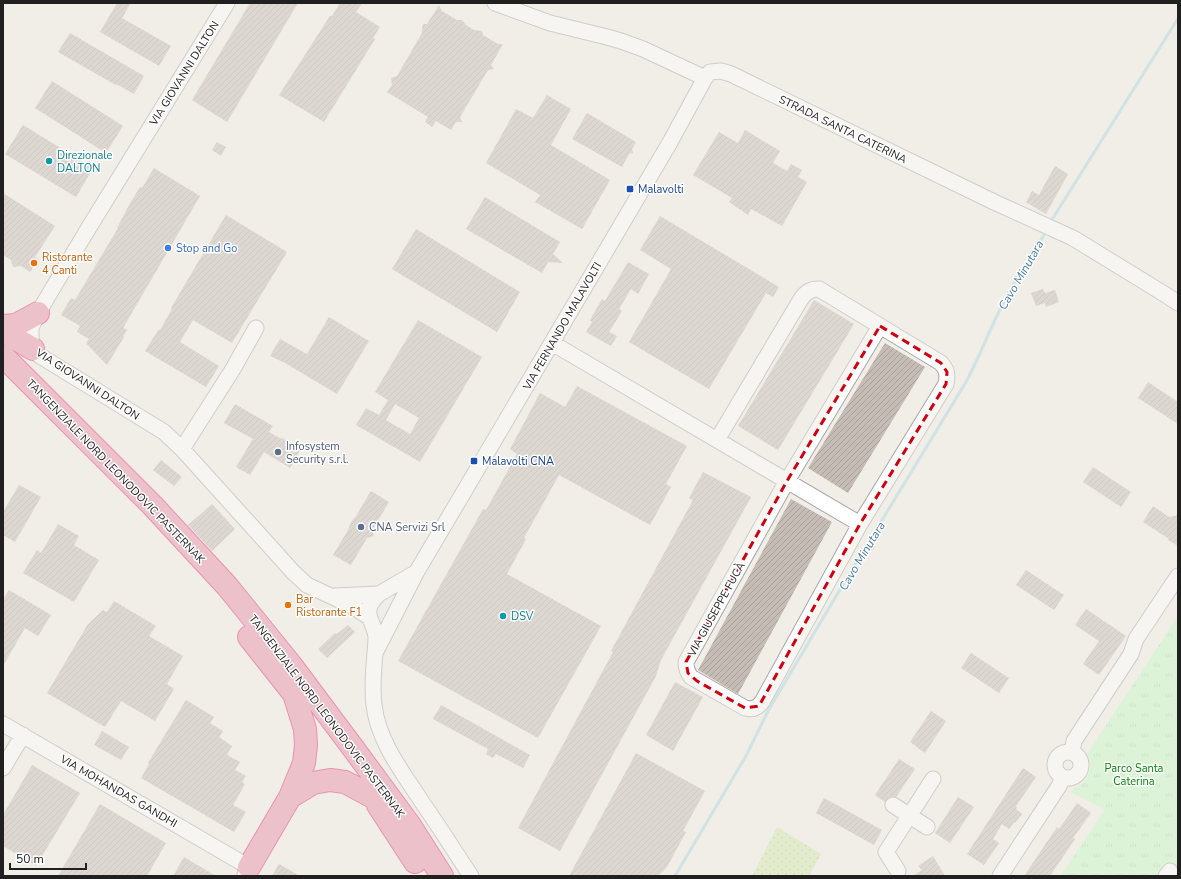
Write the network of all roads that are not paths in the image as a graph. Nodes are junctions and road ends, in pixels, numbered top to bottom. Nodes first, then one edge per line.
1 (227, 3) edge
2 (495, 3) edge
3 (705, 78) junction
4 (1178, 304) edge
5 (38, 313) junction
6 (3, 326) edge
7 (880, 326) junction
8 (256, 328) dead end
9 (3, 331) edge
10 (552, 343) junction
11 (33, 349) junction
12 (3, 356) edge
13 (3, 376) edge
14 (717, 440) junction
15 (182, 449) junction
16 (787, 481) junction
17 (860, 524) junction
18 (416, 572) junction
19 (1178, 576) edge
20 (1178, 592) edge
21 (379, 594) junction
22 (332, 596) junction
23 (399, 607) junction
24 (369, 617) junction
25 (376, 651) junction
26 (1131, 654) junction
27 (294, 694) junction
28 (3, 724) edge
29 (23, 735) junction
30 (3, 768) edge
31 (933, 779) dead end
32 (372, 796) junction
33 (290, 797) junction
34 (893, 805) dead end
35 (909, 816) junction
36 (927, 827) dead end
37 (898, 871) dead end
38 (247, 872) edge
39 (424, 876) edge
40 (442, 876) edge
41 (471, 876) edge
42 (1000, 876) edge

1 - 5 street, VIA GIOVANNI DALTON
2 - 3 street
3 - 4 street, STRADA SANTA CATERINA
3 - 10 street, VIA FERNANDO MALAVOLTI
5 - 6 highway
5 - 11 street, VIA GIOVANNI DALTON
7 - 14 street, VIA GIUSEPPE FUCÀ
7 - 16 street, VIA GIUSEPPE FUCÀ
7 - 17 street, VIA GIUSEPPE FUCÀ
8 - 15 street
9 - 11 highway
10 - 14 street
10 - 18 street, VIA FERNANDO MALAVOLTI
11 - 15 street, VIA GIOVANNI DALTON
12 - 40 highway, TANGENZIALE NORD LEONODOVIC PASTERNAK
13 - 27 highway, TANGENZIALE NORD LEONODOVIC PASTERNAK
14 - 16 street
15 - 22 street, VIA GIOVANNI DALTON
16 - 17 street
16 - 17 street, VIA GIUSEPPE FUCÀ
18 - 21 street, VIA FERNANDO MALAVOLTI
18 - 23 street, VIA FERNANDO MALAVOLTI
19 - 26 street
20 - 26 street
21 - 22 street, VIA FERNANDO MALAVOLTI
21 - 24 street, VIA FERNANDO MALAVOLTI
22 - 24 street, VIA GIOVANNI DALTON
23 - 24 street
23 - 25 street, VIA FERNANDO MALAVOLTI
24 - 25 street, VIA FERNANDO MALAVOLTI
25 - 41 street, VIA FERNANDO MALAVOLTI
26 - 42 street
27 - 32 highway, TANGENZIALE NORD LEONODOVIC PASTERNAK
27 - 33 highway
28 - 29 street, VIA MOHANDAS GANDHI
29 - 30 street
29 - 38 street, VIA MOHANDAS GANDHI
31 - 35 street
32 - 33 highway
32 - 39 highway, TANGENZIALE NORD LEONODOVIC PASTERNAK
33 - 38 highway
34 - 35 street
35 - 36 street
35 - 37 street

